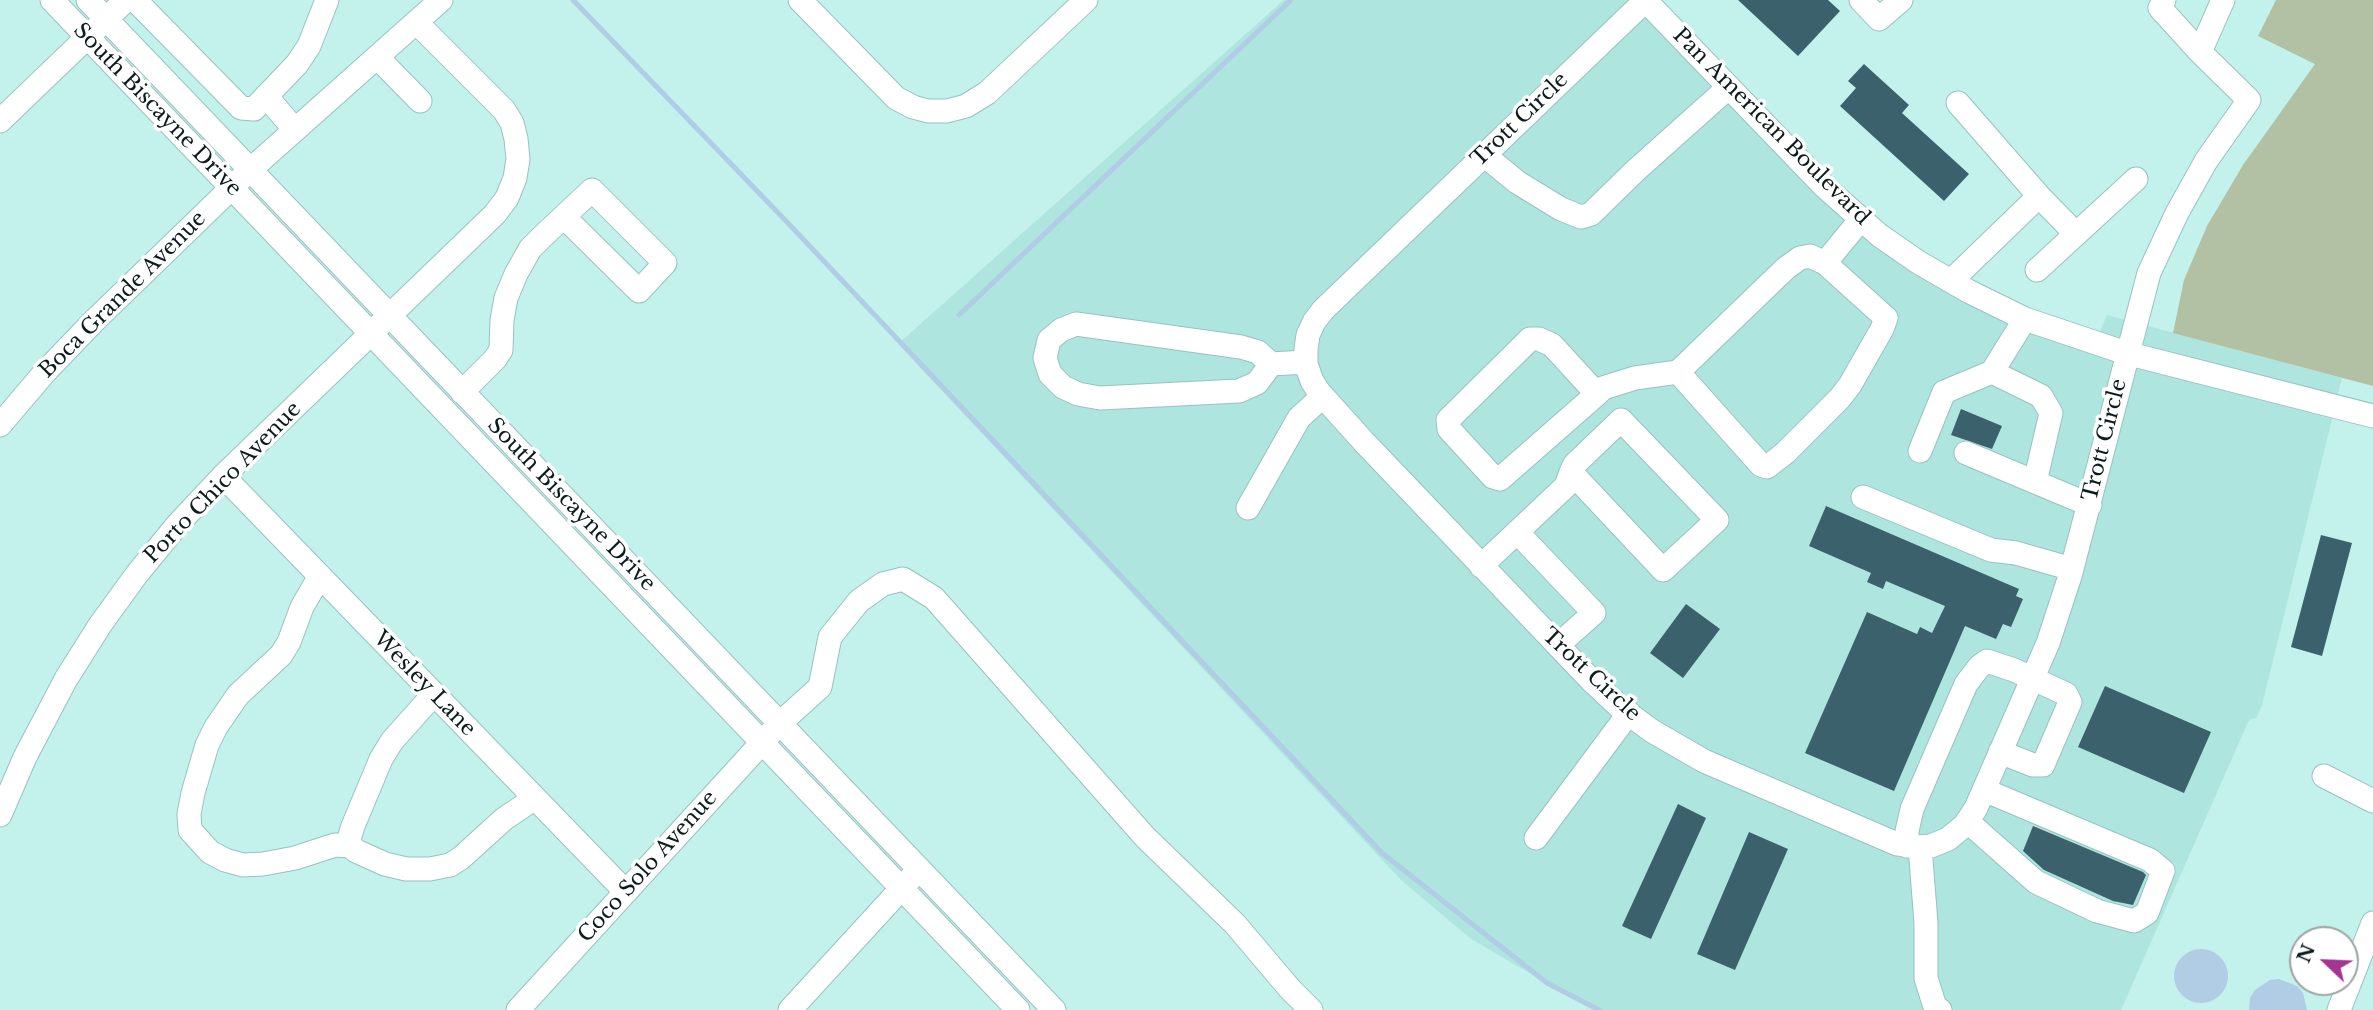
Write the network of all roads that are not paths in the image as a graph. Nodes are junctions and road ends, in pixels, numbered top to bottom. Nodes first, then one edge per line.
1 (52, 0) edge
2 (88, 0) edge
3 (125, 0) edge
4 (135, 0) edge
5 (327, 0) edge
6 (441, 0) edge
7 (800, 0) edge
8 (1086, 0) edge
9 (1645, 0) edge
10 (1861, 0) edge
11 (1901, 0) edge
12 (2164, 0) edge
13 (2223, 0) edge
14 (106, 19) junction
15 (416, 22) junction
16 (87, 37) junction
17 (2200, 52) junction
18 (377, 57) junction
19 (1729, 87) junction
20 (266, 96) junction
21 (420, 101) dead end
22 (1958, 103) dead end
23 (0, 121) edge
24 (295, 130) junction
25 (1484, 155) junction
26 (250, 170) junction
27 (2136, 179) dead end
28 (231, 188) junction
29 (2039, 196) junction
30 (564, 216) junction
31 (1861, 219) junction
32 (2076, 234) junction
33 (1825, 262) junction
34 (2037, 270) dead end
35 (1951, 281) junction
36 (390, 316) junction
37 (2025, 319) junction
38 (371, 334) junction
39 (2126, 354) junction
40 (1307, 362) junction
41 (1271, 364) junction
42 (1678, 372) junction
43 (1992, 372) junction
44 (463, 392) junction
45 (1597, 394) junction
46 (1322, 396) junction
47 (2373, 416) edge
48 (0, 425) edge
49 (1920, 451) dead end
50 (1966, 453) dead end
51 (1571, 472) junction
52 (223, 476) junction
53 (2035, 482) junction
54 (1863, 497) dead end
55 (2090, 505) junction
56 (1248, 508) dead end
57 (1517, 532) junction
58 (1481, 566) junction
59 (2072, 569) junction
60 (320, 576) junction
61 (1558, 645) junction
62 (2032, 679) junction
63 (434, 694) junction
64 (1629, 713) junction
65 (779, 724) junction
66 (762, 743) junction
67 (2000, 752) junction
68 (2323, 776) dead end
69 (1984, 790) junction
70 (535, 798) junction
71 (2373, 801) edge
72 (0, 815) edge
73 (1968, 821) junction
74 (1536, 838) dead end
75 (351, 846) junction
76 (1913, 847) junction
77 (919, 870) junction
78 (902, 888) junction
79 (626, 892) junction
80 (2373, 923) edge
81 (518, 1010) edge
82 (790, 1010) edge
83 (1017, 1010) edge
84 (1054, 1010) edge
85 (1311, 1010) edge
86 (1940, 1010) edge
87 (2339, 1010) edge

1 - 16 street, South Biscayne Drive
2 - 14 street, South Biscayne Drive
3 - 14 street
4 - 20 street
5 - 20 street
6 - 15 street, Boca Grande Avenue
7 - 8 street
9 - 19 street, Pan American Boulevard
9 - 25 street, Trott Circle
10 - 11 street
12 - 17 street
13 - 17 street
14 - 16 street
14 - 26 street, South Biscayne Drive
15 - 18 street, Boca Grande Avenue
15 - 36 street, Porto Chico Avenue
16 - 23 street
16 - 28 street, South Biscayne Drive
17 - 39 street, Trott Circle
18 - 21 street
18 - 24 street, Boca Grande Avenue
19 - 25 street
19 - 31 street, Pan American Boulevard
20 - 24 street
22 - 29 street
24 - 26 street, Boca Grande Avenue
25 - 40 street, Trott Circle
26 - 28 street, Boca Grande Avenue
26 - 36 street, South Biscayne Drive
27 - 32 street
28 - 38 street, South Biscayne Drive
28 - 48 street, Boca Grande Avenue
29 - 32 street
29 - 35 street
30 - 30 street
30 - 44 street
31 - 33 street
31 - 35 street, Pan American Boulevard
32 - 34 street
33 - 42 street
33 - 42 street
35 - 37 street, Pan American Boulevard
36 - 38 street, Porto Chico Avenue
36 - 44 street, South Biscayne Drive
37 - 39 street, Pan American Boulevard
37 - 43 street
38 - 52 street, Porto Chico Avenue
38 - 66 street, South Biscayne Drive
39 - 47 street, Pan American Boulevard
39 - 55 street, Trott Circle
40 - 41 street
40 - 46 street, Trott Circle
41 - 41 street
42 - 45 street
43 - 49 street
43 - 53 street
44 - 65 street, South Biscayne Drive
45 - 45 street
46 - 56 street
46 - 58 street, Trott Circle
50 - 53 street
51 - 51 street
51 - 57 street
52 - 60 street, Wesley Lane
52 - 72 street, Porto Chico Avenue
53 - 55 street
54 - 59 street
55 - 59 street, Trott Circle
57 - 58 street
57 - 61 street
58 - 61 street, Trott Circle
59 - 62 street, Trott Circle
60 - 63 street, Wesley Lane
60 - 75 street
61 - 64 street, Trott Circle
62 - 67 street, Trott Circle
62 - 67 street
62 - 76 street
63 - 70 street, Wesley Lane
63 - 75 street
64 - 74 street
64 - 76 street, Trott Circle
65 - 66 street, Coco Solo Avenue
65 - 77 street, South Biscayne Drive
65 - 85 street, Coco Solo Avenue
66 - 78 street, South Biscayne Drive
66 - 79 street, Coco Solo Avenue
67 - 69 street, Trott Circle
68 - 71 street
69 - 73 street, Trott Circle
69 - 73 street
70 - 75 street
70 - 79 street, Wesley Lane
73 - 76 street, Trott Circle
76 - 86 street
77 - 78 street
77 - 84 street, South Biscayne Drive
78 - 82 street
78 - 83 street, South Biscayne Drive
79 - 81 street, Coco Solo Avenue
80 - 87 street

